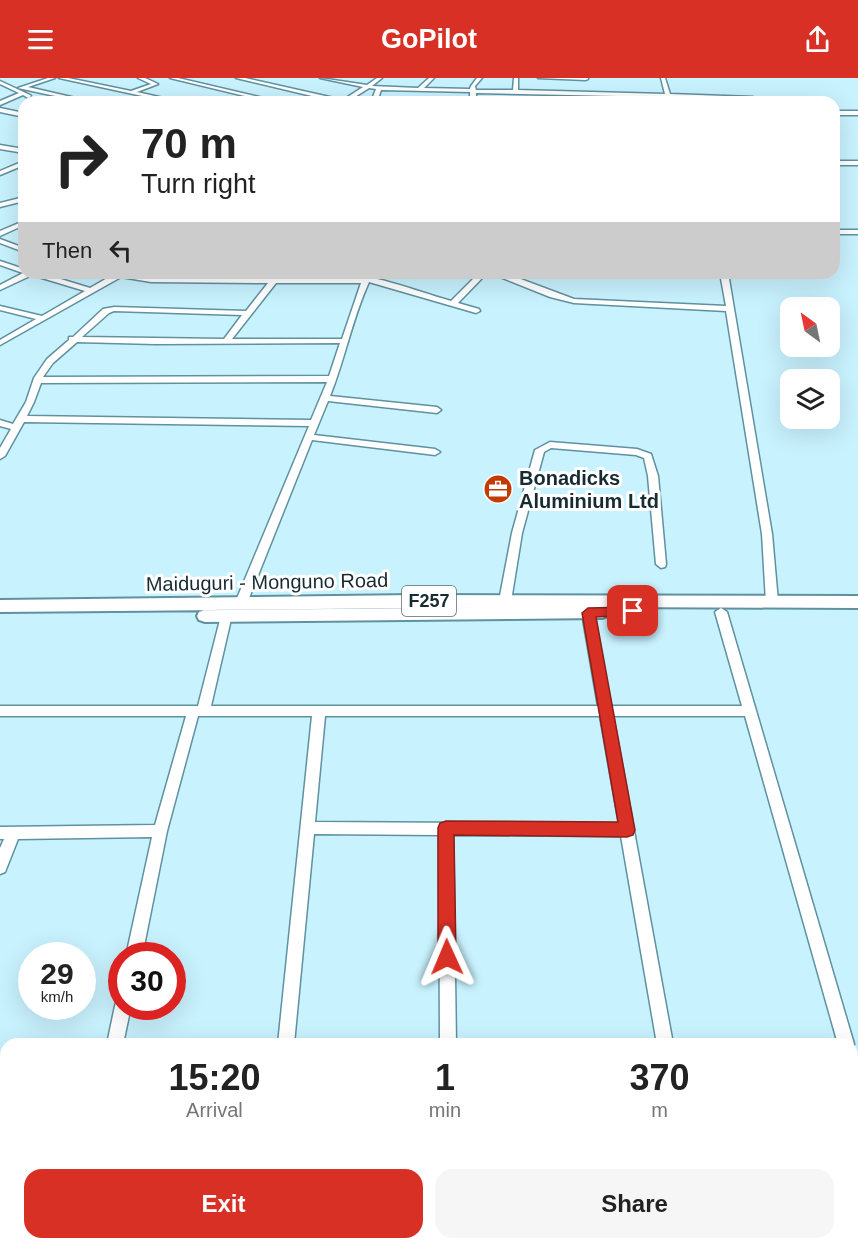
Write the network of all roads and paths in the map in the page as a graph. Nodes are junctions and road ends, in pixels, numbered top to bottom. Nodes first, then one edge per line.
1 (53, 78) edge
2 (62, 78) edge
3 (94, 78) edge
4 (140, 78) edge
5 (240, 78) edge
6 (322, 78) edge
7 (369, 78) edge
8 (380, 78) edge
9 (430, 78) edge
10 (480, 78) edge
11 (516, 78) edge
12 (540, 78) edge
13 (663, 78) edge
14 (585, 79) edge
15 (172, 81) edge
16 (0, 82) edge
17 (82, 82) junction
18 (286, 82) dead end
19 (197, 84) junction
20 (350, 85) junction
21 (72, 86) dead end
22 (103, 86) junction
23 (278, 86) junction
24 (162, 88) dead end
25 (189, 88) dead end
26 (367, 88) junction
27 (95, 89) dead end
28 (220, 89) junction
29 (339, 89) dead end
30 (379, 89) junction
31 (421, 90) junction
32 (22, 91) junction
33 (62, 91) dead end
34 (132, 92) junction
35 (473, 92) junction
36 (515, 92) junction
37 (84, 93) dead end
38 (330, 93) dead end
39 (604, 93) junction
40 (668, 94) junction
41 (52, 95) junction
42 (145, 95) junction
43 (171, 95) dead end
44 (31, 96) edge
45 (59, 96) edge
46 (77, 96) edge
47 (150, 96) edge
48 (168, 96) edge
49 (252, 96) edge
50 (321, 96) joint
51 (354, 96) edge
52 (376, 96) edge
53 (423, 96) edge
54 (473, 96) edge
55 (723, 96) edge
56 (0, 103) edge
57 (0, 110) edge
58 (840, 112) edge
59 (858, 113) edge
60 (18, 114) edge
61 (0, 147) edge
62 (18, 149) edge
63 (840, 163) edge
64 (858, 163) edge
65 (18, 165) edge
66 (0, 166) edge
67 (10, 168) junction
68 (18, 170) edge
69 (0, 173) edge
70 (0, 200) edge
71 (18, 201) edge
72 (9, 203) junction
73 (0, 205) edge
74 (3, 224) dead end
75 (18, 226) edge
76 (15, 227) junction
77 (18, 228) edge
78 (840, 231) edge
79 (858, 232) edge
80 (0, 234) edge
81 (0, 241) edge
82 (18, 248) edge
83 (0, 263) edge
84 (18, 269) edge
85 (19, 279) edge
86 (52, 279) edge
87 (111, 279) edge
88 (146, 279) edge
89 (321, 279) edge
90 (368, 279) edge
91 (371, 279) edge
92 (477, 279) edge
93 (511, 279) edge
94 (725, 279) edge
95 (274, 280) junction
96 (0, 288) edge
97 (91, 291) junction
98 (452, 305) junction
99 (0, 308) edge
100 (730, 309) junction
101 (476, 311) dead end
102 (250, 313) junction
103 (42, 318) junction
104 (72, 339) junction
105 (227, 340) junction
106 (345, 341) junction
107 (0, 343) edge
108 (333, 379) junction
109 (38, 380) junction
110 (325, 398) junction
111 (437, 410) dead end
112 (0, 423) edge
113 (17, 423) junction
114 (315, 423) junction
115 (309, 437) junction
116 (435, 452) dead end
117 (0, 456) edge
118 (661, 564) dead end
119 (505, 601) junction
120 (772, 602) junction
121 (858, 602) edge
122 (241, 603) junction
123 (0, 606) edge
124 (858, 611) edge
125 (721, 612) junction
126 (588, 613) junction
127 (0, 615) edge
128 (226, 615) junction
129 (319, 710) junction
130 (0, 711) edge
131 (749, 711) junction
132 (198, 712) junction
133 (606, 712) junction
134 (309, 828) junction
135 (446, 828) junction
136 (627, 830) junction
137 (160, 831) junction
138 (6, 833) edge
139 (0, 867) edge
140 (137, 942) edge
141 (120, 1020) edge
142 (116, 1038) edge
143 (287, 1038) edge
144 (448, 1038) edge
145 (664, 1038) edge
146 (844, 1038) edge

1 - 32 street
2 - 17 street
3 - 17 street
4 - 34 street
5 - 23 street
5 - 28 street
6 - 20 street
7 - 20 street
8 - 26 street
9 - 31 street
10 - 35 street
11 - 36 street
12 - 14 street
13 - 40 street
14 - 39 street
15 - 19 street
16 - 32 street
17 - 21 street
17 - 22 street
18 - 23 street
19 - 25 street
19 - 28 street
20 - 26 street
20 - 29 street
22 - 27 street
22 - 34 street
23 - 50 street
24 - 42 street
26 - 30 street
26 - 51 street
28 - 49 street
30 - 31 street
30 - 52 street
31 - 35 street
31 - 53 street
32 - 41 street
32 - 44 street
32 - 56 street
33 - 41 street
34 - 42 street
35 - 36 street
35 - 54 street
36 - 39 street
37 - 46 street
38 - 50 street
39 - 40 street
40 - 55 street
41 - 45 street
42 - 47 street
43 - 48 street
57 - 60 street
58 - 59 street
61 - 62 street
63 - 64 street
65 - 67 street
66 - 67 street
67 - 68 street
67 - 69 street
70 - 72 street
71 - 72 street
72 - 73 street
74 - 76 street
75 - 76 street
76 - 77 street
76 - 80 street
78 - 79 street
81 - 82 street
83 - 84 street
85 - 96 street
86 - 97 street
87 - 97 street
88 - 95 street
89 - 95 street
90 - 106 street
91 - 98 street
92 - 98 street
93 - 100 street
94 - 100 street
95 - 102 street
97 - 103 street
98 - 101 street
99 - 103 street
100 - 120 street
102 - 104 street
102 - 105 street
103 - 107 street
104 - 105 street
104 - 109 street
105 - 106 street
106 - 108 street
108 - 109 street
108 - 110 street
109 - 113 street
110 - 111 street
110 - 114 street
112 - 113 street
113 - 114 street
113 - 117 street
114 - 115 street
115 - 116 street
115 - 122 street
118 - 119 street
119 - 120 main road, Maiduguri - Monguno Road / F257
119 - 122 main road, Maiduguri - Monguno Road / F257
120 - 121 main road, Maiduguri - Monguno Road / F257
122 - 123 main road, Maiduguri - Monguno Road / F257
124 - 125 main road, Maiduguri - Monguno Road / F257
125 - 126 main road, Maiduguri - Monguno Road / F257
125 - 131 street
126 - 128 main road, Maiduguri - Monguno Road / F257
126 - 133 street
127 - 128 main road, Maiduguri - Monguno Road / F257
128 - 132 street
129 - 132 street
129 - 133 street
129 - 134 street
130 - 132 street
131 - 133 street
131 - 146 street
132 - 137 street
133 - 136 street
134 - 135 street
134 - 143 street
135 - 136 street
135 - 144 street
136 - 145 street
137 - 138 street
137 - 140 street
138 - 139 street
141 - 142 street

